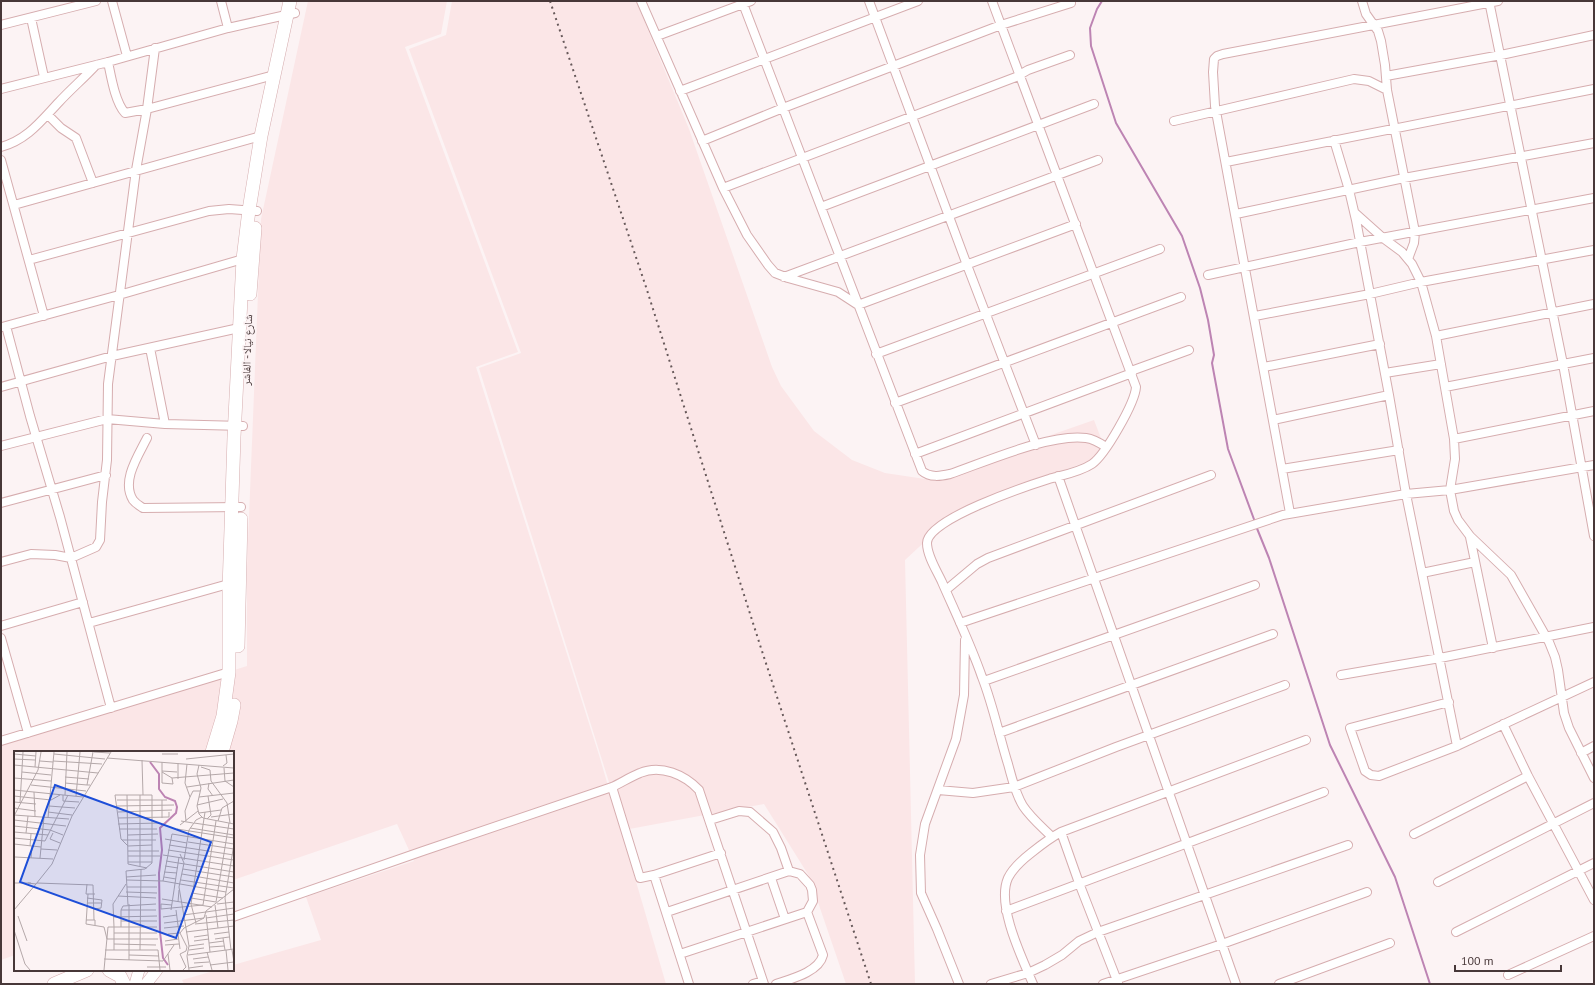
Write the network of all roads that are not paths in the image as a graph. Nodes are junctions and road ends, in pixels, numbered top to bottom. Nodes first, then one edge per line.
1 (96, 1) edge
2 (112, 1) edge
3 (221, 1) edge
4 (641, 1) edge
5 (869, 1) edge
6 (918, 1) edge
7 (992, 1) edge
8 (1362, 1) edge
9 (745, 2) edge
10 (1492, 2) edge
11 (1071, 3) dead end
12 (293, 7) edge
13 (31, 18) junction
14 (875, 18) junction
15 (1, 25) edge
16 (1002, 25) junction
17 (1375, 26) junction
18 (228, 28) junction
19 (1594, 35) edge
20 (657, 36) junction
21 (155, 48) junction
22 (1070, 55) dead end
23 (1501, 55) junction
24 (127, 56) junction
25 (764, 60) junction
26 (108, 62) junction
27 (97, 65) junction
28 (893, 67) junction
29 (1020, 74) junction
30 (274, 75) junction
31 (1386, 76) junction
32 (44, 77) junction
33 (1, 89) edge
34 (1594, 89) edge
35 (1387, 90) junction
36 (680, 91) junction
37 (1094, 104) dead end
38 (1511, 105) junction
39 (782, 108) junction
40 (147, 109) junction
41 (1216, 112) junction
42 (48, 115) junction
43 (912, 116) junction
44 (1174, 121) dead end
45 (1038, 124) junction
46 (1394, 128) junction
47 (261, 136) junction
48 (1334, 140) junction
49 (702, 141) junction
50 (1594, 143) edge
51 (1, 147) edge
52 (1521, 157) junction
53 (802, 158) junction
54 (1, 160) edge
55 (1098, 160) dead end
56 (1226, 162) junction
57 (930, 165) junction
58 (136, 170) junction
59 (1057, 175) junction
60 (1404, 178) junction
61 (93, 183) junction
62 (723, 188) junction
63 (1350, 190) junction
64 (1594, 198) edge
65 (14, 205) junction
66 (820, 207) junction
67 (253, 210) junction
68 (1532, 210) junction
69 (1355, 213) junction
70 (1236, 214) junction
71 (949, 216) junction
72 (1076, 224) junction
73 (128, 232) junction
74 (1415, 232) junction
75 (1383, 238) junction
76 (1360, 242) junction
77 (1160, 249) dead end
78 (1594, 250) edge
79 (839, 257) junction
80 (243, 259) junction
81 (1408, 259) junction
82 (29, 260) junction
83 (1541, 260) junction
84 (967, 265) junction
85 (1246, 267) junction
86 (1094, 273) junction
87 (1208, 275) dead end
88 (784, 277) junction
89 (1421, 282) junction
90 (1370, 294) junction
91 (120, 295) junction
92 (1181, 296) dead end
93 (1594, 304) edge
94 (858, 305) junction
95 (1552, 312) junction
96 (985, 313) junction
97 (44, 316) junction
98 (1254, 316) junction
99 (1113, 323) junction
100 (4, 327) edge
101 (239, 328) junction
102 (1436, 336) junction
103 (1380, 344) junction
104 (150, 348) junction
105 (1189, 350) dead end
106 (876, 354) junction
107 (112, 356) junction
108 (1594, 358) edge
109 (1004, 363) junction
110 (1441, 364) junction
111 (1563, 364) junction
112 (1264, 367) junction
113 (1131, 372) junction
114 (1385, 373) junction
115 (21, 381) junction
116 (1, 387) edge
117 (1445, 387) junction
118 (1389, 395) junction
119 (895, 403) junction
120 (1594, 411) edge
121 (1024, 414) junction
122 (1573, 415) junction
123 (107, 419) junction
124 (1274, 420) junction
125 (165, 424) junction
126 (239, 426) junction
127 (37, 436) junction
128 (148, 438) dead end
129 (1454, 439) junction
130 (1036, 445) junction
131 (1, 446) edge
132 (1106, 447) junction
133 (1399, 450) junction
134 (915, 454) junction
135 (1594, 465) edge
136 (1582, 467) junction
137 (1282, 470) junction
138 (106, 475) junction
139 (1211, 475) dead end
140 (1058, 476) junction
141 (53, 490) junction
142 (1450, 490) junction
143 (1406, 494) junction
144 (1, 503) edge
145 (237, 507) junction
146 (1290, 514) junction
147 (1592, 519) edge
148 (1076, 525) junction
149 (1470, 536) junction
150 (1594, 536) edge
151 (71, 558) junction
152 (1, 562) edge
153 (1475, 562) junction
154 (1422, 573) junction
155 (1094, 579) junction
156 (234, 582) junction
157 (1256, 585) dead end
158 (946, 590) junction
159 (83, 602) junction
160 (89, 623) junction
161 (960, 623) junction
162 (1, 626) edge
163 (1594, 626) edge
164 (1273, 634) dead end
165 (965, 635) junction
166 (1114, 635) junction
167 (1546, 637) junction
168 (1, 638) edge
169 (233, 644) junction
170 (1493, 648) junction
171 (1440, 658) junction
172 (229, 672) junction
173 (1341, 675) dead end
174 (984, 681) junction
175 (1594, 682) edge
176 (1284, 685) dead end
177 (1132, 686) junction
178 (1561, 697) junction
179 (230, 702) junction
180 (1448, 702) junction
181 (111, 708) junction
182 (1503, 724) junction
183 (28, 733) junction
184 (999, 733) junction
185 (1149, 735) junction
186 (1306, 740) dead end
187 (1, 741) edge
188 (1457, 746) junction
189 (1594, 746) edge
190 (215, 751) edge
191 (1582, 753) junction
192 (1528, 776) junction
193 (1594, 778) edge
194 (612, 787) junction
195 (1014, 787) junction
196 (938, 790) junction
197 (1168, 791) junction
198 (1324, 792) dead end
199 (1594, 804) edge
200 (710, 820) junction
201 (1554, 824) junction
202 (1061, 832) junction
203 (1414, 834) dead end
204 (1052, 837) junction
205 (1187, 843) junction
206 (1348, 845) dead end
207 (721, 853) junction
208 (1594, 863) edge
209 (1578, 870) junction
210 (789, 871) junction
211 (654, 875) junction
212 (771, 878) junction
213 (1438, 882) dead end
214 (1079, 883) junction
215 (733, 890) junction
216 (1367, 892) dead end
217 (1205, 894) junction
218 (1594, 900) edge
219 (1006, 911) junction
220 (667, 912) junction
221 (807, 912) junction
222 (234, 917) edge
223 (785, 919) junction
224 (747, 932) junction
225 (1098, 932) junction
226 (1456, 932) dead end
227 (1594, 936) edge
228 (1222, 944) junction
229 (1390, 944) dead end
230 (680, 954) junction
231 (87, 971) edge
232 (112, 971) edge
233 (139, 971) edge
234 (149, 971) edge
235 (156, 971) edge
236 (1028, 973) junction
237 (1508, 975) dead end
238 (1118, 981) edge
239 (764, 982) edge
240 (54, 984) edge
241 (124, 984) edge
242 (135, 984) edge
243 (145, 984) edge
244 (689, 984) edge
245 (753, 984) edge
246 (776, 984) edge
247 (959, 984) edge
248 (991, 984) edge
249 (1033, 984) edge
250 (1103, 984) edge
251 (1236, 984) edge
252 (1279, 984) edge

1 - 13 street
2 - 24 street
3 - 18 street
4 - 20 street
5 - 14 street
6 - 14 street
7 - 16 street
8 - 17 street
9 - 20 street
9 - 25 street
10 - 17 street
10 - 23 street
11 - 16 street
12 - 18 street
12 - 30 highway, شارع نيالا - الفاشر
12 - 67 highway, شارع نيالا - الفاشر
13 - 15 street
13 - 32 street
14 - 25 street
14 - 28 street
16 - 28 street
16 - 29 street
17 - 31 street
17 - 41 street
18 - 21 street
19 - 23 street
20 - 36 street
21 - 24 street
21 - 40 street
22 - 29 street
23 - 31 street
23 - 38 street
24 - 26 street
25 - 36 street
25 - 39 street
26 - 27 street
26 - 40 street
27 - 32 street
27 - 42 street
28 - 39 street
28 - 43 street
29 - 43 street
29 - 45 street
30 - 40 street
30 - 47 highway, شارع نيالا - الفاشر
31 - 35 street
32 - 33 street
34 - 38 street
35 - 41 street
35 - 46 street
36 - 49 street
37 - 45 street
38 - 46 street
38 - 52 street
39 - 49 street
39 - 53 street
40 - 58 street
41 - 44 street
41 - 56 street
42 - 51 street
42 - 61 street
43 - 53 street
43 - 57 street
45 - 57 street
45 - 59 street
46 - 48 street
46 - 60 street
47 - 58 street
47 - 67 highway, شارع نيالا - الفاشر
48 - 56 street
48 - 63 street
49 - 62 street
50 - 52 street
52 - 60 street
52 - 68 street
53 - 62 street
53 - 66 street
54 - 65 street
55 - 59 street
56 - 70 street
57 - 66 street
57 - 71 street
58 - 61 street
58 - 73 street
59 - 71 street
59 - 72 street
60 - 63 street
60 - 74 street
61 - 65 street
62 - 88 street
63 - 69 street
63 - 70 street
64 - 68 street
65 - 82 street
66 - 79 street
67 - 73 street
67 - 80 highway, شارع نيالا - الفاشر
67 - 126 highway, شارع نيالا - الفاشر
68 - 74 street
68 - 83 street
69 - 75 street
69 - 76 street
70 - 85 street
71 - 79 street
71 - 84 street
72 - 84 street
72 - 86 street
73 - 82 street
73 - 91 street
74 - 75 street
74 - 81 street
75 - 76 street
75 - 81 street
76 - 85 street
76 - 90 street
77 - 86 street
78 - 83 street
79 - 88 street
79 - 94 street
80 - 91 street
80 - 101 highway, شارع نيالا - الفاشر
81 - 89 street
82 - 97 street
83 - 89 street
83 - 95 street
84 - 94 street
84 - 96 street
85 - 87 street
85 - 98 street
86 - 96 street
86 - 99 street
88 - 94 street
89 - 90 street
89 - 102 street
90 - 98 street
90 - 103 street
91 - 97 street
91 - 107 street
92 - 99 street
93 - 95 street
94 - 106 street
95 - 102 street
95 - 111 street
96 - 106 street
96 - 109 street
97 - 100 street
98 - 112 street
99 - 109 street
99 - 113 street
100 - 115 street
101 - 104 street
101 - 126 highway, شارع نيالا - الفاشر
102 - 110 street
103 - 112 street
103 - 114 street
104 - 107 street
104 - 125 street
105 - 113 street
106 - 119 street
107 - 115 street
107 - 123 street
108 - 111 street
109 - 119 street
109 - 121 street
110 - 114 street
110 - 117 street
111 - 117 street
111 - 122 street
112 - 124 street
113 - 121 street
113 - 132 street
114 - 118 street
115 - 116 street
115 - 127 street
117 - 129 street
118 - 124 street
118 - 133 street
119 - 134 street
120 - 122 street
121 - 130 street
121 - 134 street
122 - 129 street
122 - 136 street
123 - 125 street
123 - 127 street
123 - 138 street
124 - 137 street
125 - 126 street
126 - 145 highway, شارع نيالا - الفاشر
127 - 131 street
127 - 141 street
128 - 145 street
129 - 142 street
130 - 132 street
130 - 134 street
132 - 140 street
133 - 137 street
133 - 143 street
135 - 136 street
136 - 142 street
136 - 147 street
137 - 146 street
138 - 141 street
138 - 151 street
139 - 148 street
140 - 148 street
140 - 158 street
141 - 144 street
141 - 151 street
142 - 143 street
142 - 149 street
143 - 146 street
143 - 154 street
145 - 156 highway, شارع نيالا - الفاشر
146 - 155 street
147 - 150 street
148 - 155 street
148 - 158 street
149 - 153 street
149 - 167 street
151 - 152 street
151 - 159 street
153 - 154 street
153 - 170 street
154 - 171 street
155 - 161 street
155 - 166 street
156 - 160 street
156 - 169 highway, شارع نيالا - الفاشر
157 - 166 street
158 - 161 street
159 - 160 street
159 - 162 street
160 - 181 street
161 - 165 street
163 - 167 street
164 - 177 street
165 - 174 street
165 - 196 street
166 - 174 street
166 - 177 street
167 - 170 street
167 - 178 street
168 - 183 street
169 - 172 highway, شارع نيالا - الفاشر
169 - 179 highway, شارع نيالا - الفاشر
170 - 171 street
171 - 173 street
171 - 180 street
172 - 179 highway, شارع نيالا - الفاشر
172 - 181 street
174 - 184 street
175 - 178 street
176 - 185 street
177 - 184 street
177 - 185 street
178 - 182 street
178 - 191 street
179 - 190 highway
180 - 188 street
180 - 188 street
181 - 183 street
182 - 188 street
182 - 192 street
183 - 187 street
184 - 195 street
185 - 195 street
185 - 197 street
186 - 197 street
189 - 191 street
191 - 193 street
192 - 201 street
192 - 203 street
194 - 200 street
194 - 211 street
194 - 222 street
195 - 196 street
195 - 204 street
196 - 247 street
197 - 202 street
197 - 205 street
198 - 205 street
199 - 201 street
200 - 207 street
200 - 210 street
201 - 209 street
201 - 213 street
202 - 204 street
202 - 214 street
204 - 219 street
205 - 214 street
205 - 217 street
206 - 217 street
207 - 211 street
207 - 215 street
208 - 209 street
209 - 218 street
209 - 226 street
210 - 212 street
210 - 221 street
211 - 220 street
212 - 215 street
212 - 223 street
214 - 219 street
214 - 225 street
215 - 220 street
215 - 224 street
216 - 228 street
217 - 225 street
217 - 228 street
219 - 236 street
220 - 230 street
221 - 223 street
221 - 246 street
223 - 224 street
224 - 230 street
224 - 239 street
225 - 236 street
225 - 238 street
227 - 237 street
228 - 238 street
228 - 251 street
229 - 252 street
230 - 244 street
231 - 240 highway
232 - 241 highway
233 - 242 main road
234 - 243 main road
235 - 243 main road
236 - 248 street
236 - 249 street
238 - 250 street
239 - 245 street

